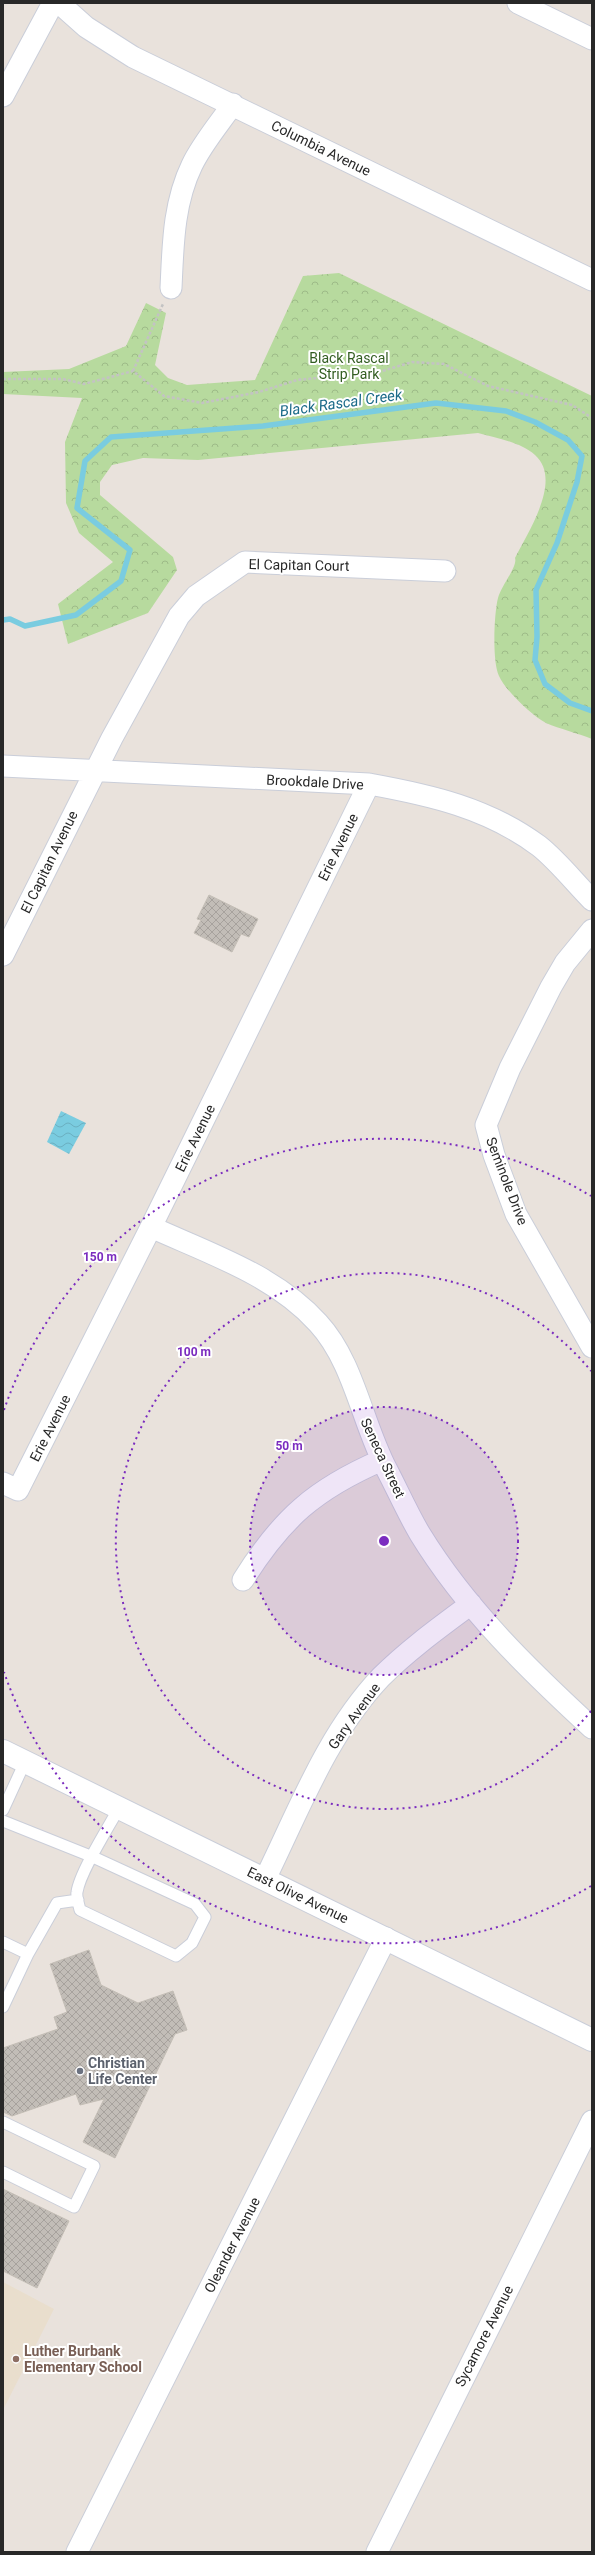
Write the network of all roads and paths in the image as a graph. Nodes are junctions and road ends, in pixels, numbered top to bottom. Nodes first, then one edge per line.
1 (53, 3) edge
2 (59, 3) edge
3 (518, 3) edge
4 (592, 39) edge
5 (3, 96) edge
6 (232, 104) junction
7 (592, 280) edge
8 (172, 288) joint
9 (133, 371) junction
10 (3, 379) edge
11 (592, 418) edge
12 (445, 571) dead end
13 (3, 766) edge
14 (96, 770) junction
15 (369, 784) junction
16 (592, 900) edge
17 (592, 930) edge
18 (3, 956) edge
19 (151, 1227) junction
20 (592, 1347) edge
21 (382, 1460) junction
22 (10, 1487) edge
23 (243, 1580) dead end
24 (471, 1604) junction
25 (592, 1728) edge
26 (3, 1751) edge
27 (25, 1762) junction
28 (119, 1808) junction
29 (3, 1810) edge
30 (3, 1821) edge
31 (93, 1857) junction
32 (265, 1879) junction
33 (78, 1900) junction
34 (386, 1938) junction
35 (3, 1942) edge
36 (28, 1954) junction
37 (3, 2007) edge
38 (592, 2040) edge
39 (592, 2121) edge
40 (3, 2122) edge
41 (3, 2172) edge
42 (77, 2552) edge
43 (377, 2552) edge

1 - 5 street
2 - 6 street, Columbia Avenue
3 - 4 street
6 - 7 street, Columbia Avenue
6 - 8 street
8 - 9 path
9 - 10 path
9 - 11 path
12 - 14 street, El Capitan Court
13 - 14 street, Brookdale Drive
14 - 15 street, Brookdale Drive
14 - 18 street, El Capitan Avenue
15 - 16 street, Brookdale Drive
15 - 19 street, Erie Avenue
17 - 20 street, Seminole Drive
19 - 21 street, Seneca Street
19 - 22 street, Erie Avenue
21 - 23 street
21 - 24 street, Seneca Street
24 - 25 street, Seneca Street
24 - 32 street, Gary Avenue
26 - 27 main road, East Olive Avenue
27 - 28 main road, East Olive Avenue
27 - 29 lane
28 - 31 lane
28 - 32 main road, East Olive Avenue
30 - 31 lane
31 - 33 lane
31 - 33 lane
32 - 34 main road, East Olive Avenue
33 - 36 lane
34 - 38 main road, East Olive Avenue
34 - 42 street, Oleander Avenue
35 - 36 lane
36 - 37 lane
39 - 43 street, Sycamore Avenue
40 - 41 lane

